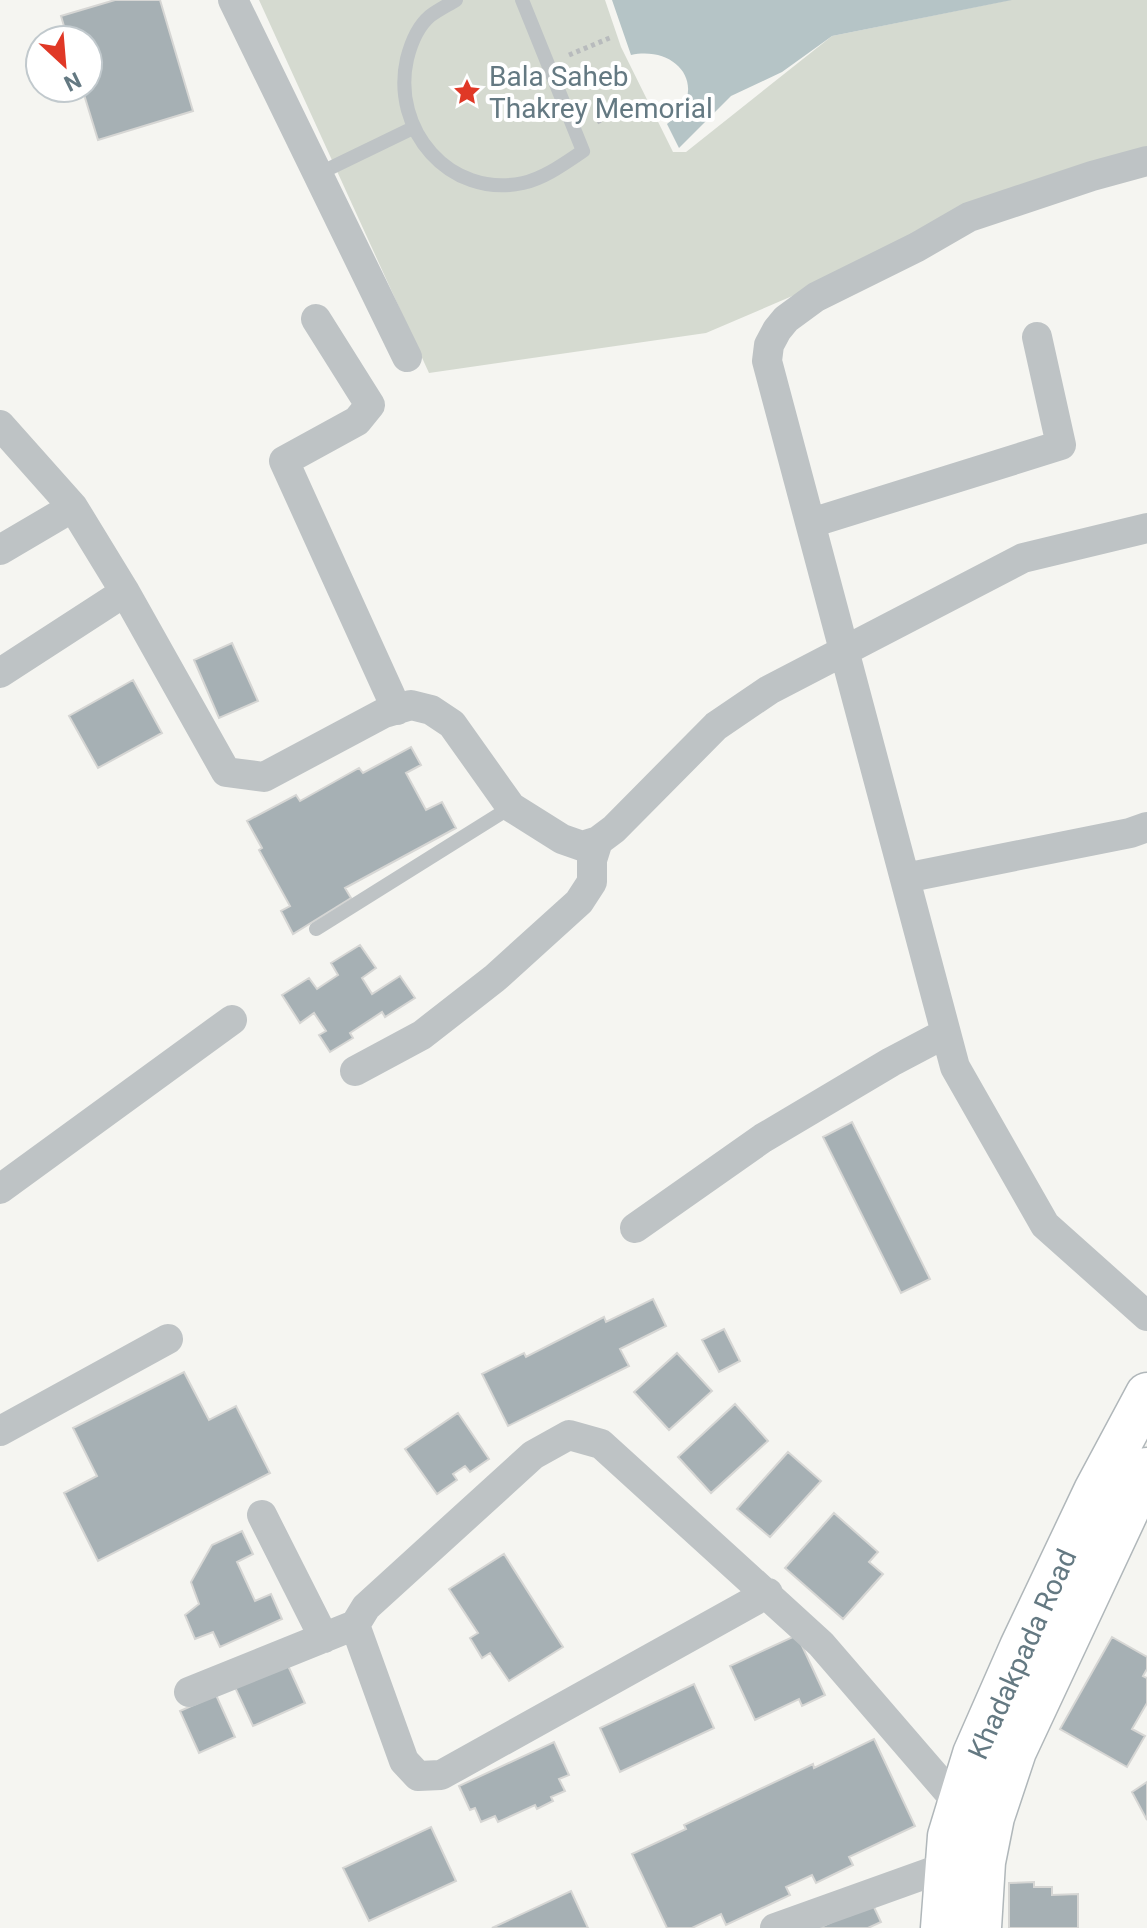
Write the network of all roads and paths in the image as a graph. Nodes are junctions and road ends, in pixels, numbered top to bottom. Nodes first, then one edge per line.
1 (233, 0) edge
2 (456, 0) edge
3 (522, 0) edge
4 (612, 37) dead end
5 (548, 64) junction
6 (639, 102) dead end
7 (413, 128) junction
8 (576, 133) junction
9 (1147, 161) edge
10 (318, 174) junction
11 (316, 319) dead end
12 (1037, 337) dead end
13 (407, 357) dead end
14 (0, 425) edge
15 (73, 507) junction
16 (811, 523) junction
17 (1147, 528) edge
18 (0, 550) edge
19 (125, 592) junction
20 (845, 652) junction
21 (0, 673) edge
22 (397, 710) junction
23 (511, 807) junction
24 (1147, 827) edge
25 (598, 841) junction
26 (905, 878) junction
27 (316, 929) dead end
28 (232, 1020) dead end
29 (946, 1033) junction
30 (355, 1071) dead end
31 (0, 1189) edge
32 (635, 1228) dead end
33 (1147, 1316) edge
34 (168, 1339) dead end
35 (1147, 1394) edge
36 (0, 1431) edge
37 (1147, 1469) edge
38 (262, 1515) dead end
39 (1086, 1557) junction
40 (768, 1593) junction
41 (355, 1625) junction
42 (324, 1638) junction
43 (189, 1692) dead end
44 (976, 1810) junction
45 (948, 1866) junction
46 (775, 1928) edge
47 (942, 1928) edge
48 (980, 1928) edge

1 - 10 street
2 - 7 lane
3 - 5 lane
4 - 5 path
5 - 8 lane
6 - 8 path
7 - 8 lane
7 - 10 lane
9 - 16 street
10 - 13 street
11 - 22 street
12 - 16 street
14 - 15 street
15 - 18 street
15 - 19 street
16 - 20 street
17 - 20 street
19 - 21 street
19 - 22 street
20 - 25 street
20 - 26 street
22 - 23 street
23 - 25 street
23 - 27 lane
24 - 26 street
25 - 30 street
26 - 29 street
28 - 31 street
29 - 32 street
29 - 33 street
34 - 36 street
35 - 39 main road, Khadakpada Road
37 - 39 main road, Khadakpada Road
38 - 42 street
39 - 44 main road, Khadakpada Road
40 - 41 street
40 - 41 street
40 - 44 street
41 - 42 street
42 - 43 street
44 - 45 main road, Khadakpada Road
44 - 48 main road, Khadakpada Road
45 - 46 street
45 - 47 main road, Khadakpada Road

